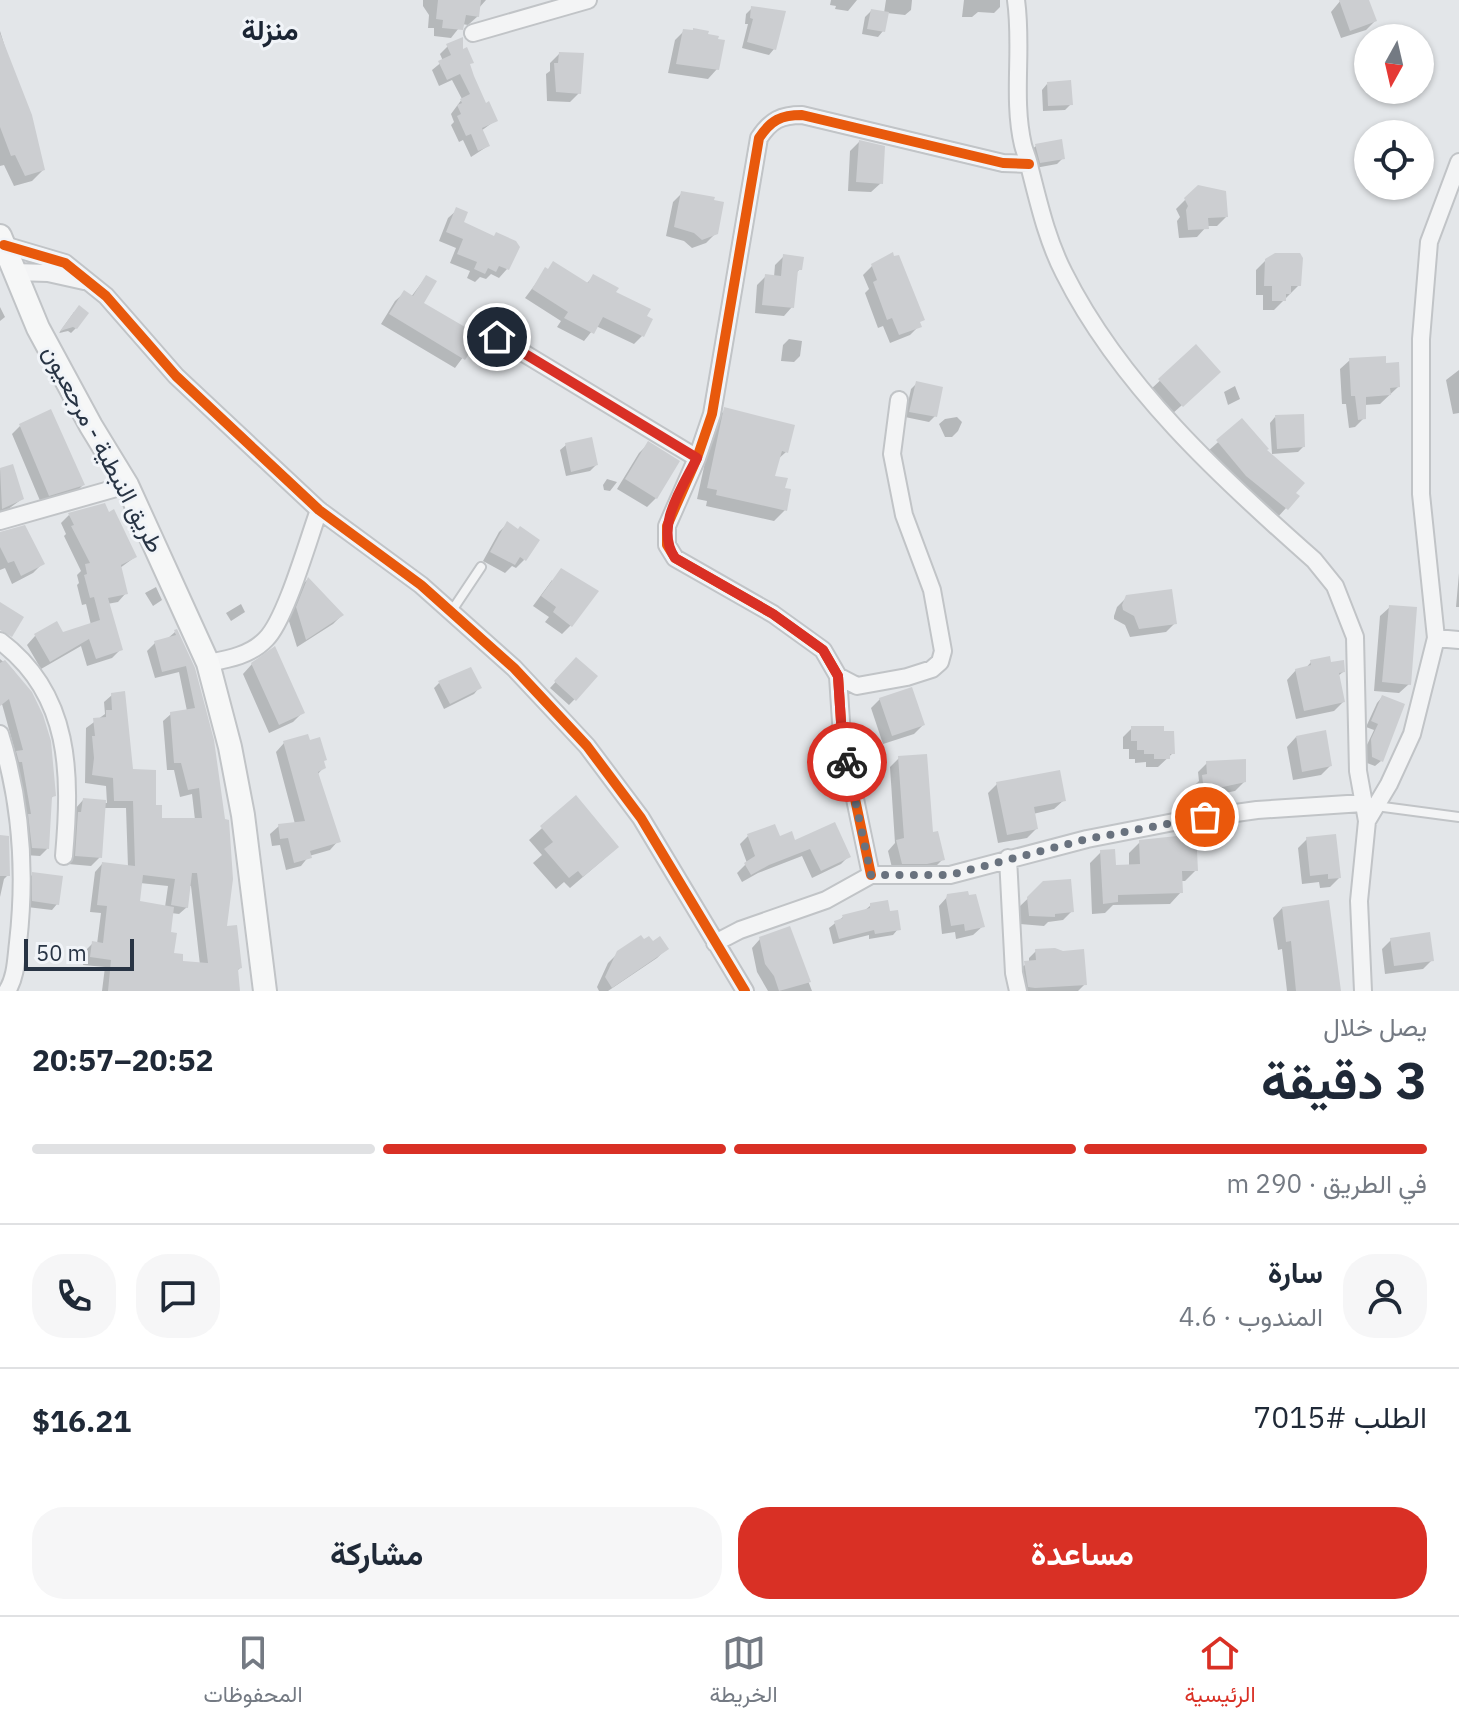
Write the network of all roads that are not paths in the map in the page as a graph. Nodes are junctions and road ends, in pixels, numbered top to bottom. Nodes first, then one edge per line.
1 (588, 0) edge
2 (1016, 0) edge
3 (473, 33) dead end
4 (1459, 162) edge
5 (1029, 164) junction
6 (2, 241) edge
7 (14, 272) junction
8 (86, 281) junction
9 (497, 337) dead end
10 (899, 400) dead end
11 (697, 458) junction
12 (127, 485) junction
13 (319, 510) junction
14 (0, 521) edge
15 (481, 567) dead end
16 (451, 612) junction
17 (1436, 638) junction
18 (1459, 640) edge
19 (0, 641) edge
20 (208, 663) junction
21 (838, 676) junction
22 (0, 734) edge
23 (1368, 810) junction
24 (1459, 817) edge
25 (64, 856) dead end
26 (1008, 858) junction
27 (871, 875) junction
28 (715, 943) junction
29 (7, 991) edge
30 (265, 991) edge
31 (745, 991) edge
32 (1018, 991) edge
33 (1363, 991) edge

1 - 3 street
2 - 5 street
4 - 17 street
5 - 11 street
5 - 23 street
6 - 7 main road, طريق النبطية - مرجعيون
6 - 8 street
7 - 8 street
7 - 12 main road, طريق النبطية - مرجعيون
8 - 13 street
9 - 11 street
10 - 21 street
11 - 21 street
12 - 14 street
12 - 20 main road, طريق النبطية - مرجعيون
13 - 16 street
13 - 20 street
15 - 16 lane
16 - 28 street
17 - 18 street
17 - 23 street
19 - 25 street
20 - 30 main road, طريق النبطية - مرجعيون
21 - 27 street
22 - 29 street
23 - 24 lane
23 - 26 street
23 - 33 street
26 - 27 street
26 - 32 street
27 - 28 street
28 - 31 street

